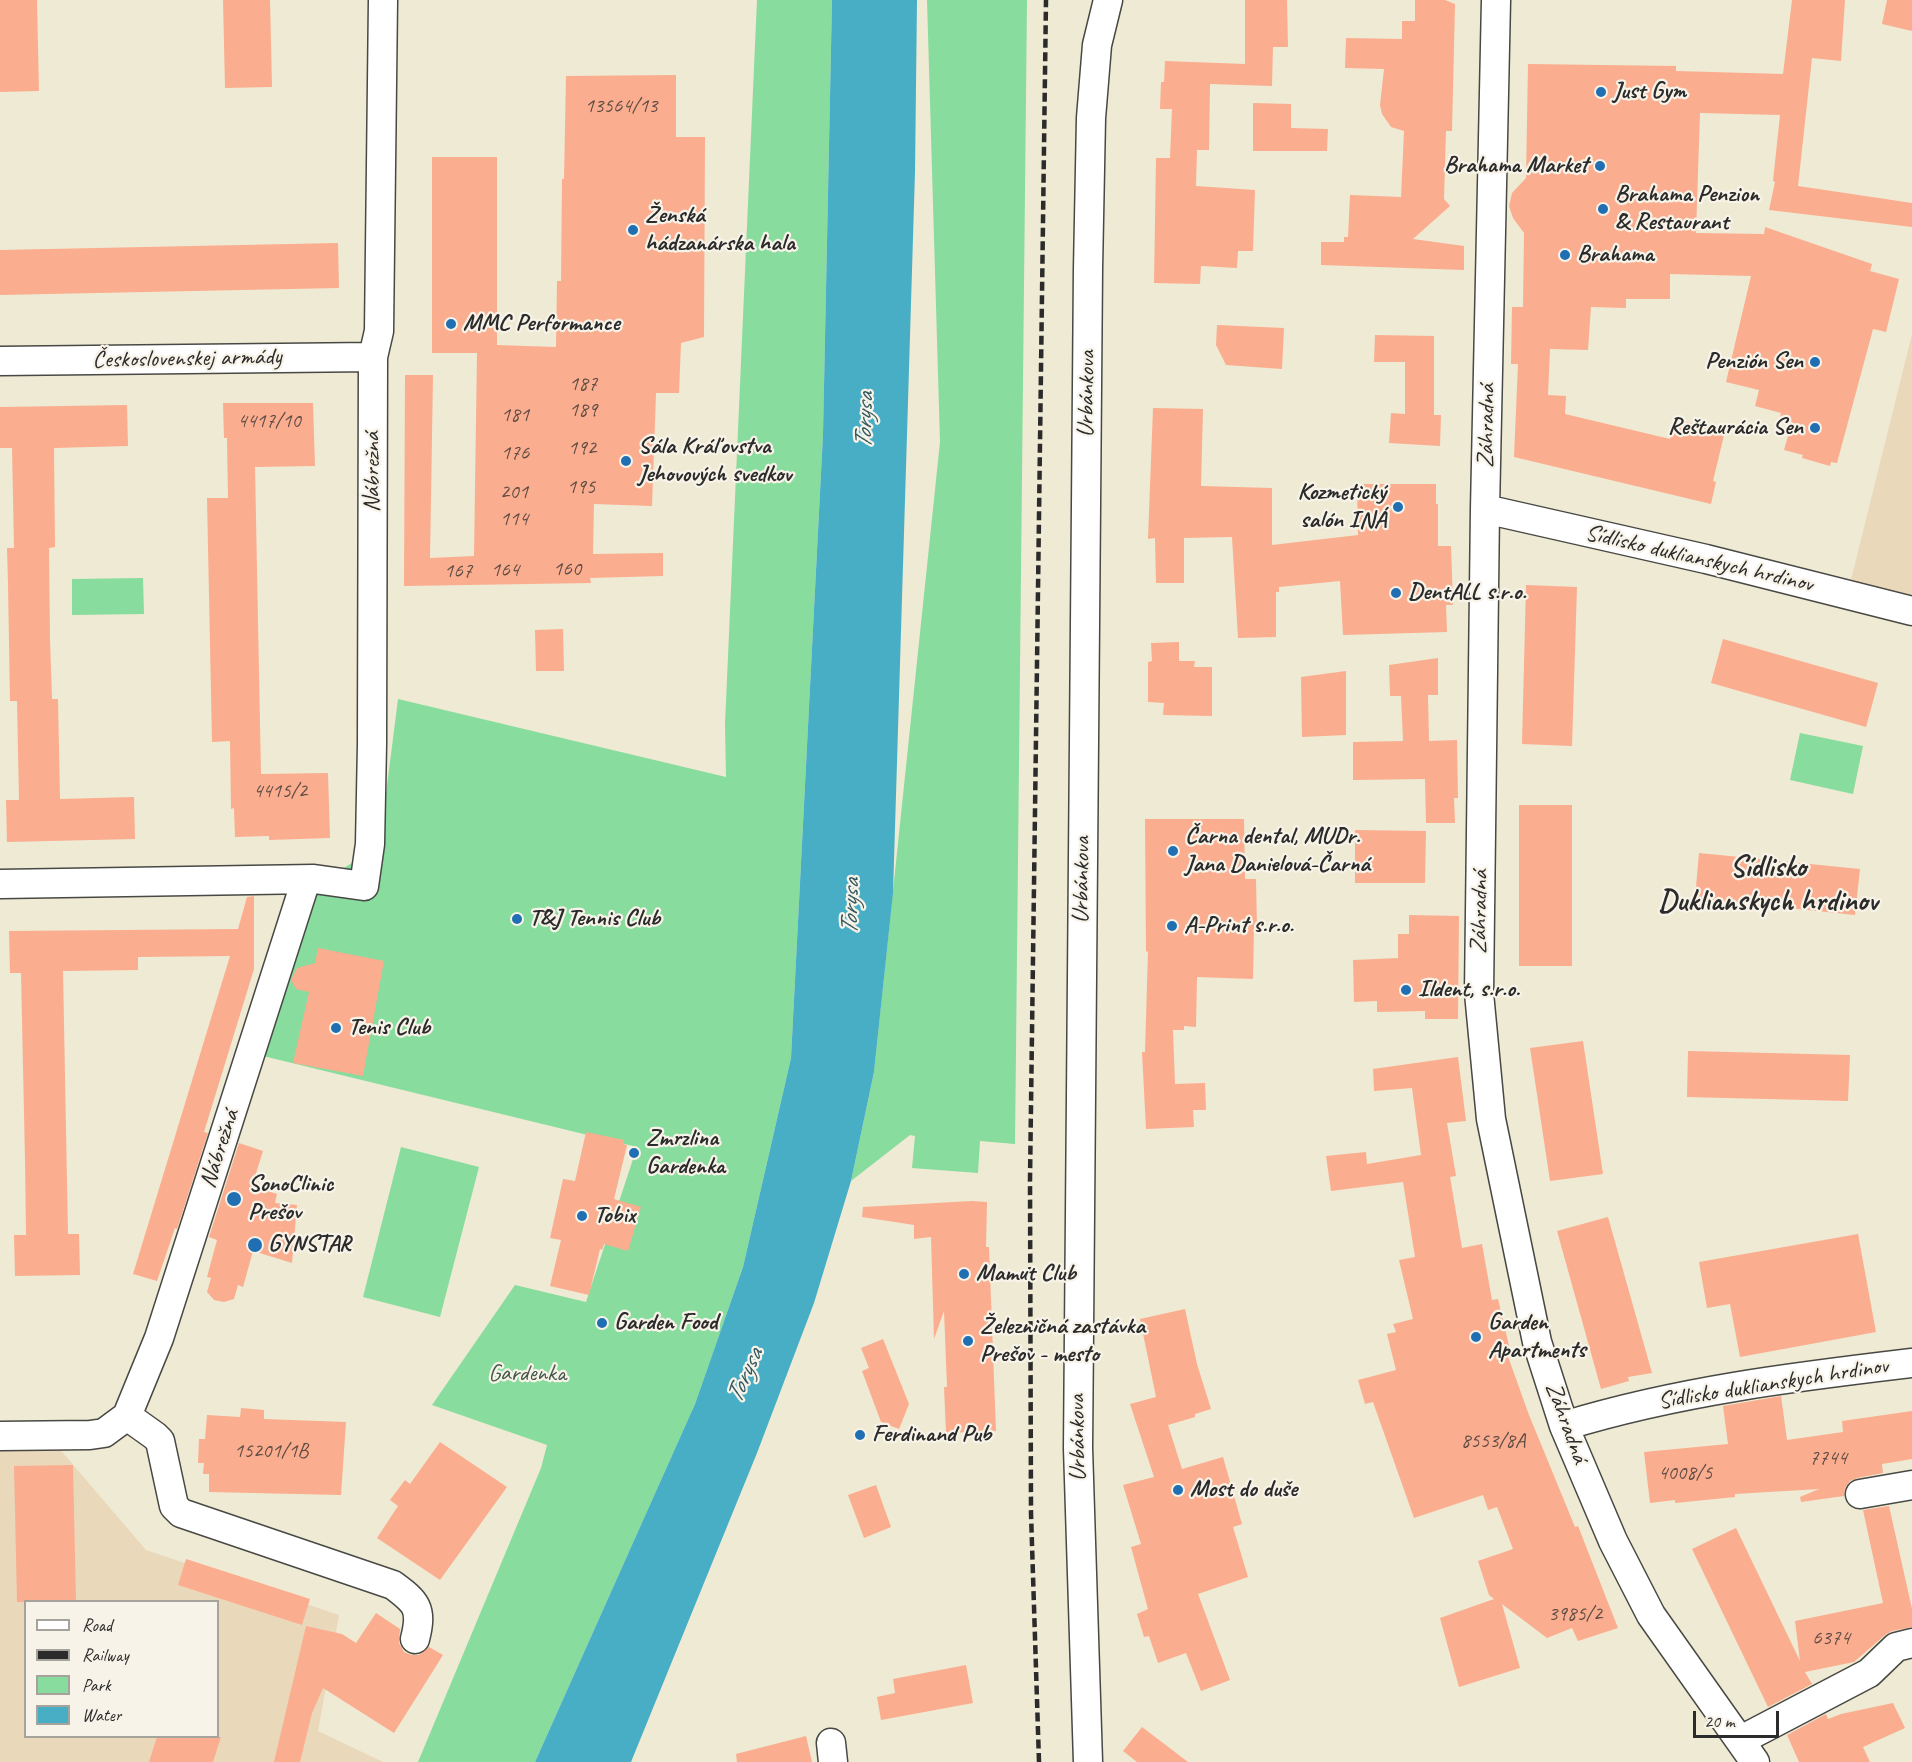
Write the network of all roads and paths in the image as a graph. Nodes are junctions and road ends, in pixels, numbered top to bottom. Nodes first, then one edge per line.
1 (383, 0) edge
2 (1108, 0) edge
3 (1496, 0) edge
4 (374, 357) junction
5 (0, 361) edge
6 (1485, 509) junction
7 (1912, 611) edge
8 (306, 880) junction
9 (0, 884) edge
10 (1912, 1363) edge
11 (127, 1416) junction
12 (1564, 1426) junction
13 (0, 1436) edge
14 (1912, 1485) edge
15 (1860, 1494) dead end
16 (416, 1639) dead end
17 (1912, 1643) edge
18 (1748, 1751) edge
19 (1088, 1762) edge

1 - 4 street, Nábrežná
2 - 19 street, Urbánkova
3 - 6 street, Záhradná
4 - 5 street, Československej armády
4 - 8 street, Nábrežná
6 - 7 street, Sídlisko duklianskych hrdinov
6 - 12 street, Záhradná
8 - 9 street, Nábrežná
8 - 11 street, Nábrežná
10 - 12 street, Sídlisko duklianskych hrdinov
11 - 13 street
11 - 16 street
12 - 18 street, Záhradná
14 - 15 street
17 - 18 street

